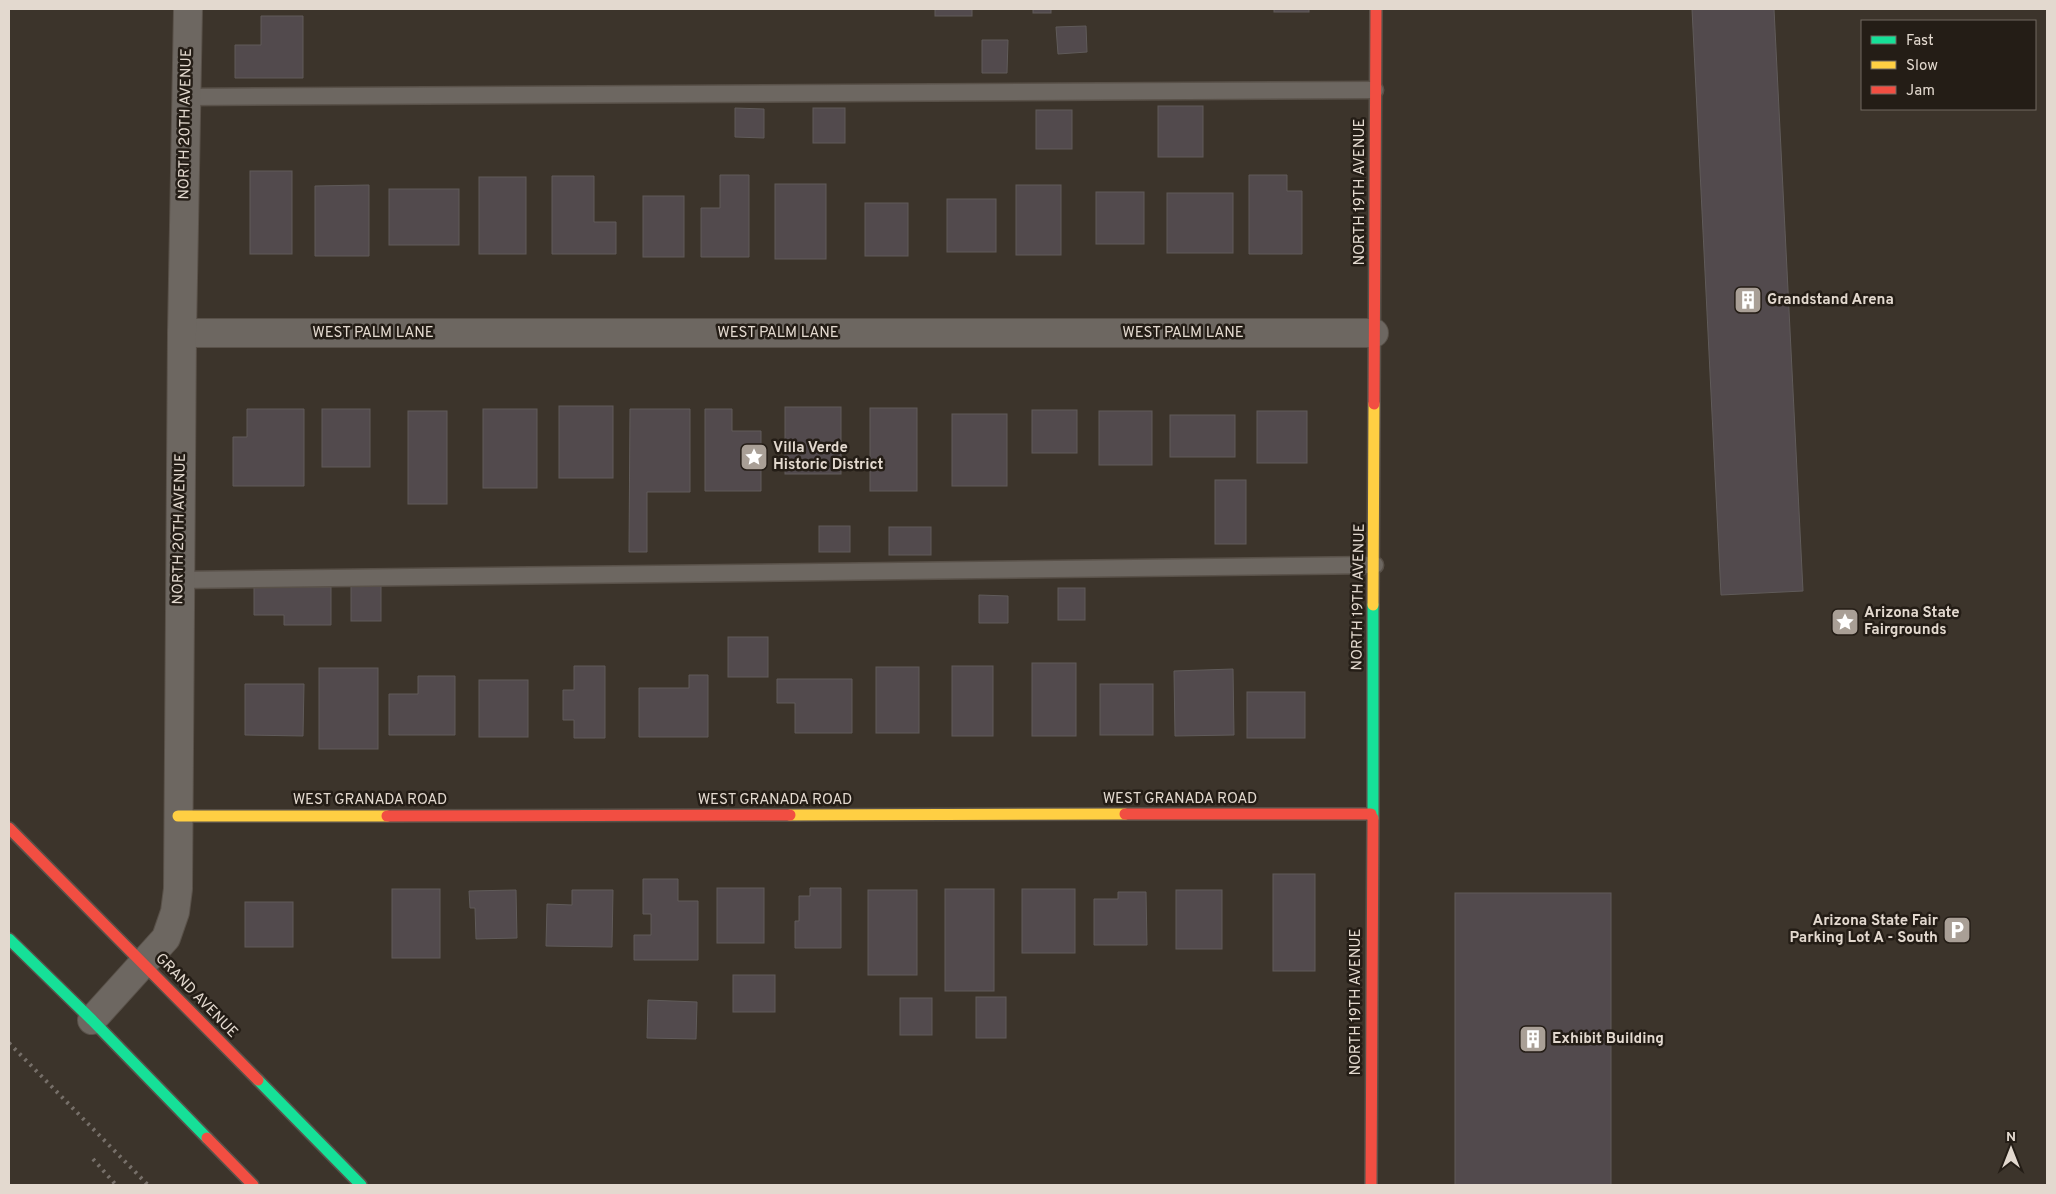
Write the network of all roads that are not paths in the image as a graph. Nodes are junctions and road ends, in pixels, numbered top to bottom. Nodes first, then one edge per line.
1 (188, 9) edge
2 (1376, 9) edge
3 (1375, 90) junction
4 (188, 97) junction
5 (182, 333) junction
6 (1374, 333) junction
7 (1375, 565) junction
8 (179, 580) junction
9 (1372, 814) junction
10 (178, 816) junction
11 (9, 828) edge
12 (9, 939) edge
13 (144, 963) junction
14 (92, 1020) junction
15 (253, 1185) edge
16 (361, 1185) edge
17 (1372, 1185) edge

1 - 4 street, NORTH 20TH AVENUE
2 - 3 main road, NORTH 19TH AVENUE
3 - 4 lane
3 - 6 main road, NORTH 19TH AVENUE
4 - 5 street, NORTH 20TH AVENUE
5 - 6 street, WEST PALM LANE
5 - 8 street, NORTH 20TH AVENUE
6 - 7 main road, NORTH 19TH AVENUE
7 - 8 lane
7 - 9 main road, NORTH 19TH AVENUE
8 - 10 street, NORTH 20TH AVENUE
9 - 10 main road, WEST GRANADA ROAD
9 - 17 main road, NORTH 19TH AVENUE
10 - 13 street, NORTH 20TH AVENUE
11 - 13 main road, GRAND AVENUE
12 - 14 main road
13 - 14 street, NORTH 20TH AVENUE
13 - 16 main road, GRAND AVENUE
14 - 15 main road

